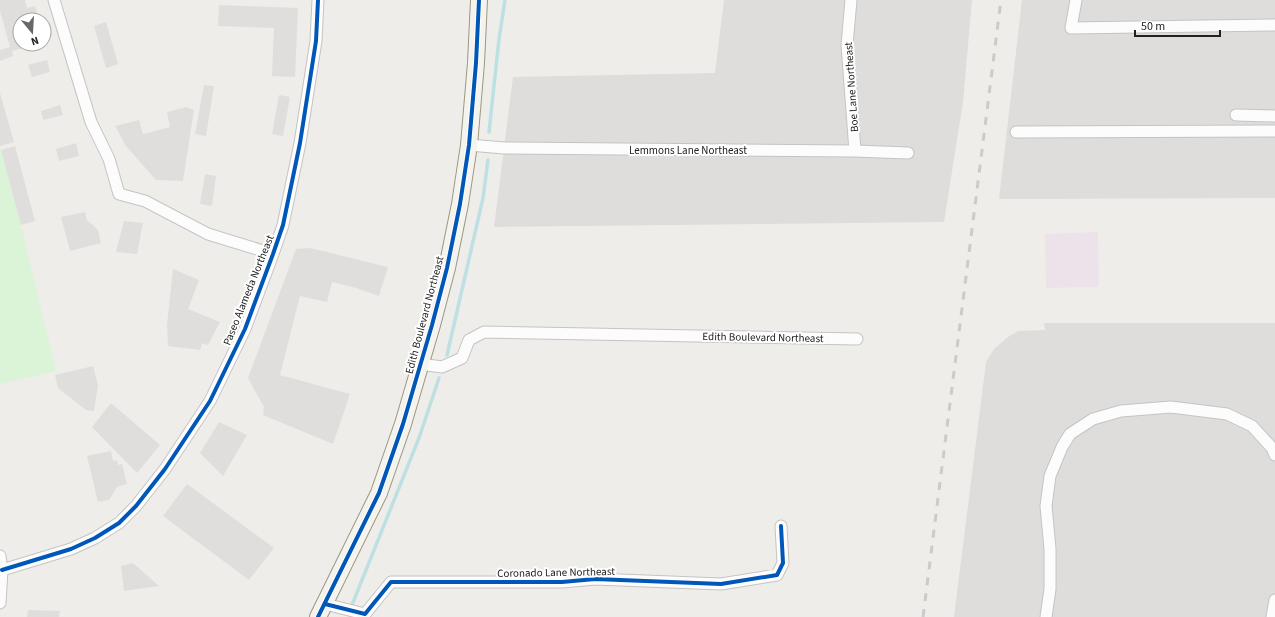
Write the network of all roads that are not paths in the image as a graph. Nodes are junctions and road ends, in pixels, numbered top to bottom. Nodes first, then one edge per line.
1 (54, 0) edge
2 (318, 0) edge
3 (479, 0) edge
4 (851, 0) edge
5 (1076, 0) edge
6 (1275, 25) edge
7 (1236, 115) dead end
8 (1275, 116) edge
9 (1275, 131) edge
10 (1016, 132) dead end
11 (469, 145) junction
12 (855, 151) junction
13 (908, 153) dead end
14 (273, 254) junction
15 (857, 339) dead end
16 (420, 364) junction
17 (1275, 455) edge
18 (781, 526) dead end
19 (0, 556) edge
20 (2, 570) junction
21 (1275, 600) edge
22 (0, 603) edge
23 (321, 611) edge
24 (1046, 617) edge
25 (1272, 617) edge

1 - 14 street
2 - 14 street, Paseo Alameda Northeast
3 - 11 street, Edith Boulevard Northeast
4 - 12 street, Boe Lane Northeast
5 - 6 street
7 - 8 street
9 - 10 street
11 - 12 street, Lemmons Lane Northeast
11 - 16 street, Edith Boulevard Northeast
12 - 13 street, Lemmons Lane Northeast
14 - 20 street, Paseo Alameda Northeast
15 - 16 street, Edith Boulevard Northeast
16 - 23 street, Edith Boulevard Northeast
17 - 24 street
18 - 23 street, Coronado Lane Northeast
19 - 20 street
20 - 22 street
21 - 25 street

